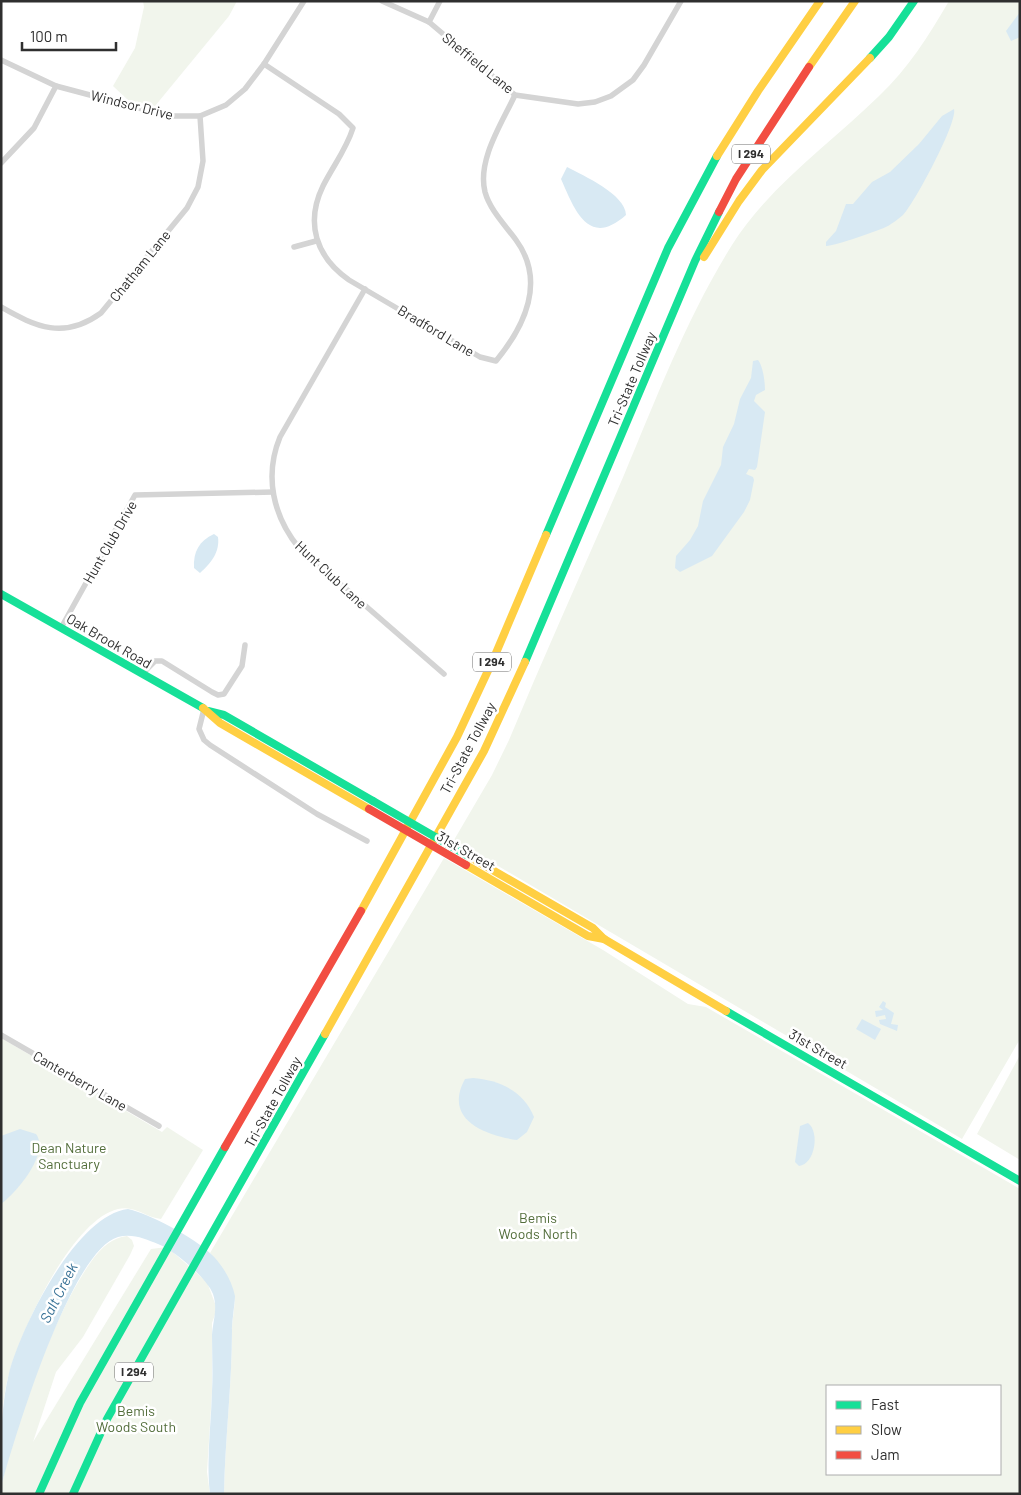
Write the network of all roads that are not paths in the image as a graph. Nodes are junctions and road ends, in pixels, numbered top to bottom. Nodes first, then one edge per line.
1 (304, 1) edge
2 (382, 1) edge
3 (440, 1) edge
4 (681, 1) edge
5 (811, 1) edge
6 (820, 1) edge
7 (855, 1) edge
8 (914, 1) edge
9 (429, 22) junction
10 (1, 60) edge
11 (264, 64) junction
12 (761, 82) junction
13 (56, 86) junction
14 (515, 95) junction
15 (200, 116) junction
16 (1, 163) edge
17 (316, 241) junction
18 (294, 247) dead end
19 (365, 289) junction
20 (1, 307) edge
21 (670, 320) junction
22 (273, 492) junction
23 (1, 594) edge
24 (61, 628) junction
25 (245, 644) dead end
26 (142, 674) junction
27 (444, 674) dead end
28 (204, 709) junction
29 (373, 801) joint
30 (369, 809) joint
31 (366, 841) dead end
32 (604, 939) junction
33 (1, 1035) edge
34 (159, 1126) dead end
35 (1020, 1181) edge
36 (39, 1494) edge
37 (74, 1494) edge

1 - 11 street, Windsor Drive
2 - 9 street, Sheffield Lane
3 - 9 street
4 - 14 street, Sheffield Lane
5 - 12 main road
6 - 12 main road, Tri-State Tollway / I 294
7 - 21 main road, Tri-State Tollway / I 294
8 - 21 main road
9 - 14 street, Sheffield Lane
10 - 13 street, Windsor Drive
11 - 15 street, Windsor Drive
11 - 17 street
12 - 36 main road, Tri-State Tollway / I 294
13 - 15 street, Windsor Drive
13 - 16 street
14 - 19 street, Bradford Lane
15 - 20 street, Chatham Lane
17 - 18 street
17 - 19 street, Bradford Lane
19 - 22 street, Hunt Club Lane
21 - 37 main road, Tri-State Tollway / I 294
22 - 24 street, Hunt Club Drive
22 - 27 street, Hunt Club Lane
23 - 24 main road, Oak Brook Road
24 - 26 main road, Oak Brook Road
25 - 26 street
26 - 28 main road, Oak Brook Road
28 - 29 main road, Oak Brook Road
28 - 30 main road, Oak Brook Road
28 - 31 street
29 - 32 main road, 31st Street, bridge
30 - 32 main road, 31st Street, bridge
32 - 35 main road, 31st Street
33 - 34 street, Canterberry Lane

